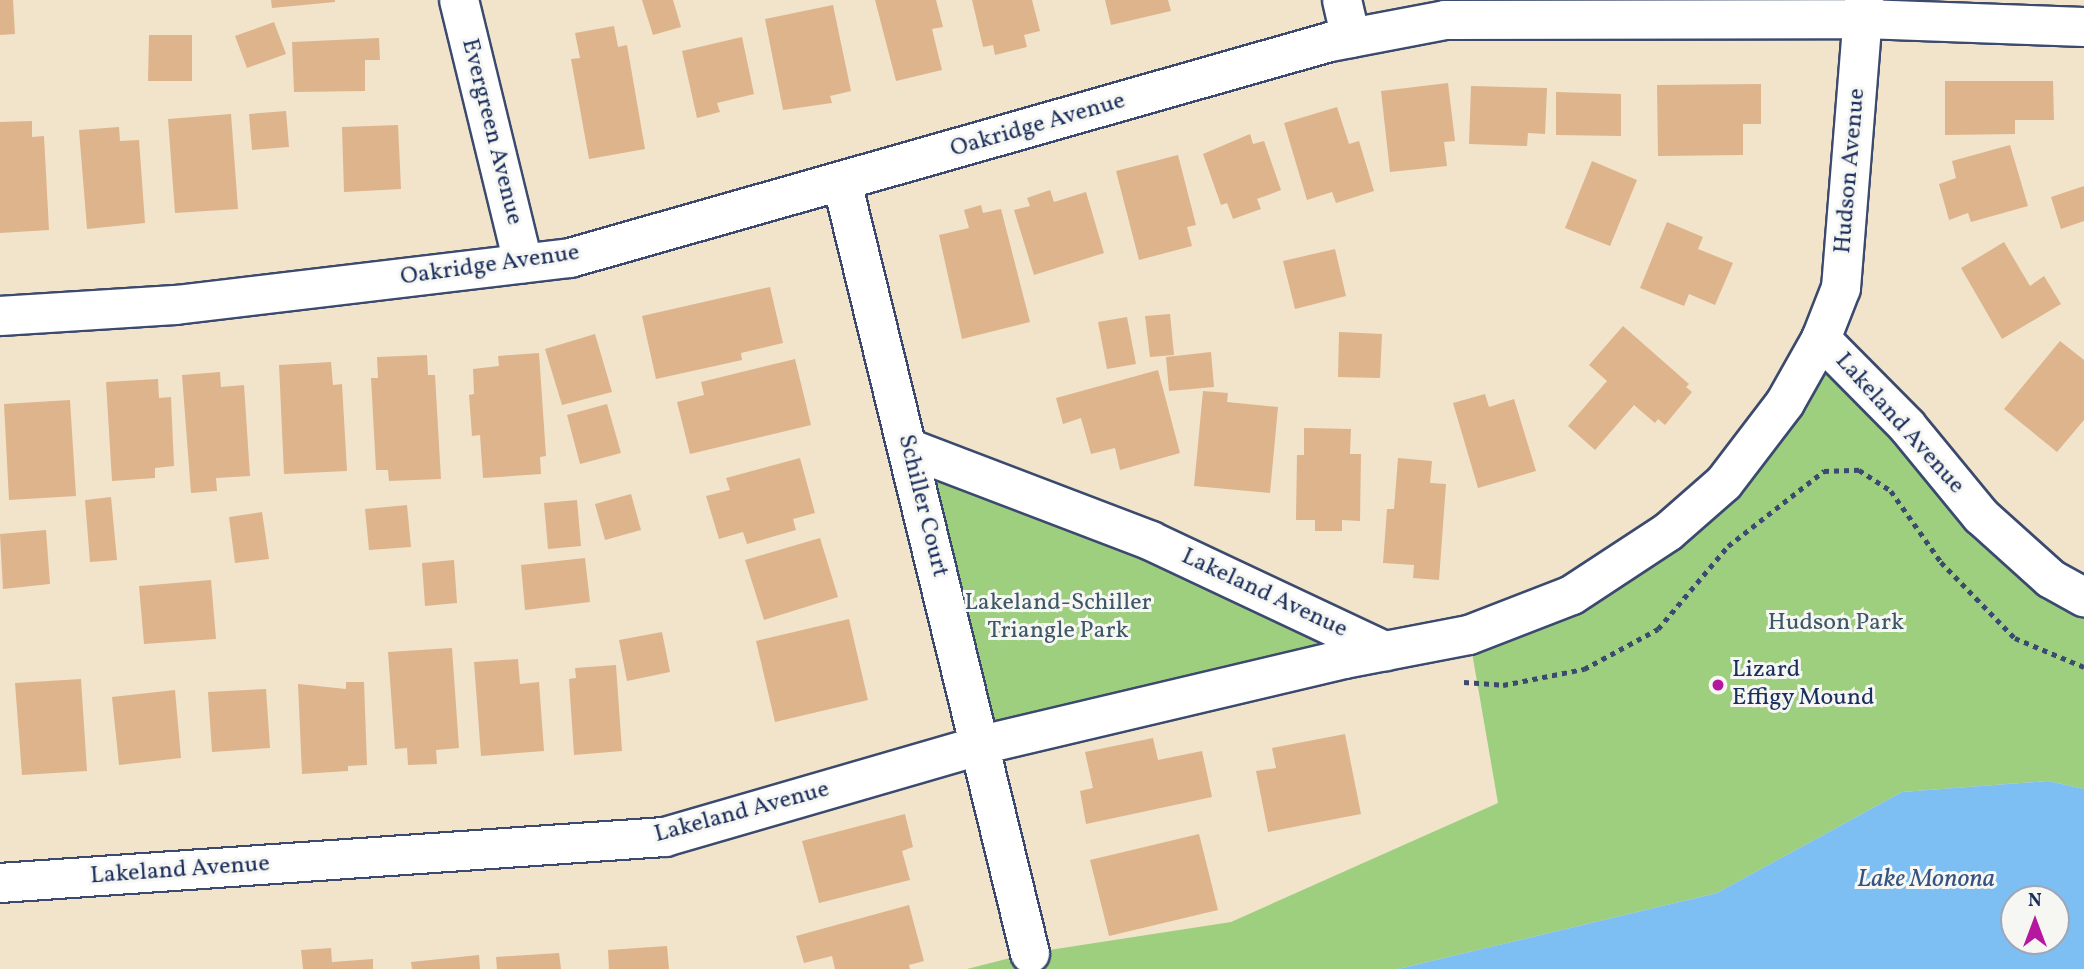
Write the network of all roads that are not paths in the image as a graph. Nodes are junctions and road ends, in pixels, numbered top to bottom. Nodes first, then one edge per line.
1 (459, 0) edge
2 (1342, 0) edge
3 (1864, 10) edge
4 (2084, 27) edge
5 (1351, 38) junction
6 (842, 182) junction
7 (523, 263) junction
8 (0, 316) edge
9 (1821, 339) junction
10 (908, 448) junction
11 (2084, 597) edge
12 (1385, 651) junction
13 (981, 745) junction
14 (0, 883) edge
15 (1030, 953) dead end

1 - 7 street, Evergreen Avenue
2 - 5 street
3 - 4 street, Oakridge Avenue
3 - 5 street, Oakridge Avenue
3 - 9 street, Hudson Avenue
5 - 6 street, Oakridge Avenue
6 - 7 street, Oakridge Avenue
6 - 10 street, Schiller Court
7 - 8 street, Oakridge Avenue
9 - 11 street, Lakeland Avenue
9 - 12 street, Lakeland Avenue
10 - 12 street, Lakeland Avenue
10 - 13 street, Schiller Court
12 - 13 street, Lakeland Avenue
13 - 14 street, Lakeland Avenue
13 - 15 street, Schiller Court

